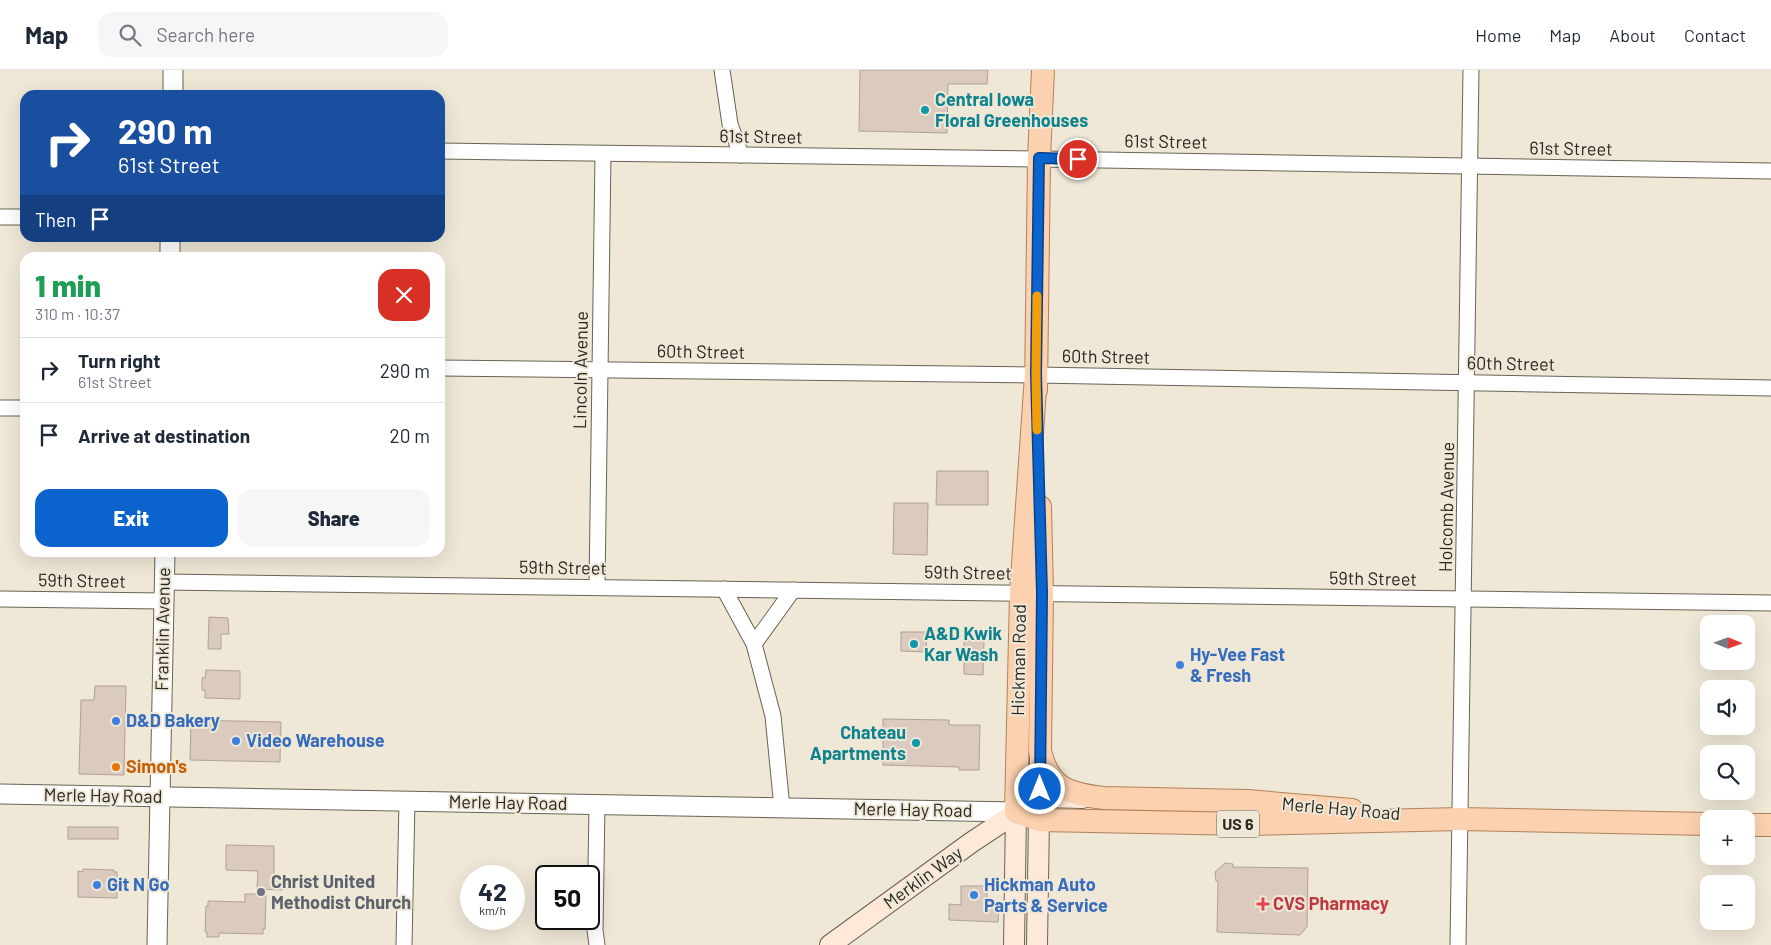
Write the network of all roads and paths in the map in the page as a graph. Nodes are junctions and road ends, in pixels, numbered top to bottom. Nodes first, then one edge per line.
1 (174, 70) edge
2 (722, 70) edge
3 (1036, 70) edge
4 (1043, 70) edge
5 (1471, 70) edge
6 (173, 90) edge
7 (445, 151) edge
8 (603, 154) junction
9 (741, 155) junction
10 (1039, 158) junction
11 (1470, 166) junction
12 (1771, 171) edge
13 (0, 216) edge
14 (20, 217) edge
15 (445, 368) edge
16 (600, 370) junction
17 (1036, 374) junction
18 (1467, 382) junction
19 (1771, 388) edge
20 (0, 408) edge
21 (20, 408) edge
22 (165, 557) edge
23 (164, 582) junction
24 (597, 587) junction
25 (724, 589) junction
26 (793, 590) junction
27 (1032, 593) junction
28 (0, 599) edge
29 (1464, 599) junction
30 (164, 601) junction
31 (1771, 603) edge
32 (754, 644) junction
33 (1040, 751) junction
34 (0, 794) edge
35 (160, 797) junction
36 (1040, 797) junction
37 (1104, 798) junction
38 (407, 801) junction
39 (597, 805) junction
40 (782, 808) junction
41 (1016, 812) junction
42 (1460, 819) junction
43 (1040, 820) junction
44 (1700, 824) edge
45 (1755, 825) edge
46 (1771, 825) edge
47 (157, 945) edge
48 (404, 945) edge
49 (597, 945) edge
50 (830, 945) edge
51 (1014, 945) edge
52 (1038, 945) edge
53 (1458, 945) edge

1 - 6 street
2 - 9 street
3 - 10 main road, Hickman Road / US 6
4 - 10 main road, Hickman Road / US 6
5 - 11 street, Holcomb Avenue
7 - 8 street, 61st Street
8 - 9 street, 61st Street
8 - 16 street, Lincoln Avenue
9 - 10 street, 61st Street
10 - 11 street, 61st Street
10 - 17 main road, Hickman Road / US 6
11 - 12 street, 61st Street
11 - 18 street, Holcomb Avenue
13 - 14 street
15 - 16 street, 60th Street
16 - 17 street, 60th Street
16 - 24 street, Lincoln Avenue
17 - 18 street, 60th Street
17 - 27 main road, Hickman Road / US 6
18 - 19 street, 60th Street
18 - 29 street, Holcomb Avenue
20 - 21 street
22 - 23 street, Franklin Avenue
23 - 24 street, 59th Street
23 - 30 street, Franklin Avenue
24 - 25 street, 59th Street
25 - 26 street, 59th Street
25 - 32 street
26 - 27 street, 59th Street
26 - 32 street
27 - 29 street, 59th Street
27 - 33 main road, Hickman Road / US 6
27 - 41 main road, Hickman Road / US 6
28 - 30 street, 59th Street
29 - 31 street, 59th Street
29 - 42 street, Holcomb Avenue
30 - 35 street, Franklin Avenue
32 - 40 street
33 - 36 main road, Hickman Road
33 - 37 main road, US 6
34 - 35 street, Merle Hay Road
35 - 38 street, Merle Hay Road
35 - 47 street, Franklin Avenue
36 - 37 main road, Merle Hay Road
36 - 41 main road
36 - 43 main road, Hickman Road
37 - 42 main road, Merle Hay Road / US 6
38 - 39 street, Merle Hay Road
38 - 48 street
39 - 40 street, Merle Hay Road
39 - 49 street
40 - 41 street, Merle Hay Road
41 - 43 main road, Merle Hay Road / US 6
41 - 50 main road, Merklin Way
41 - 51 main road, Hickman Road
42 - 43 main road, Merle Hay Road / US 6
42 - 44 main road, Merle Hay Road / US 6
42 - 53 street, Holcomb Avenue
43 - 52 main road, Hickman Road
45 - 46 main road

